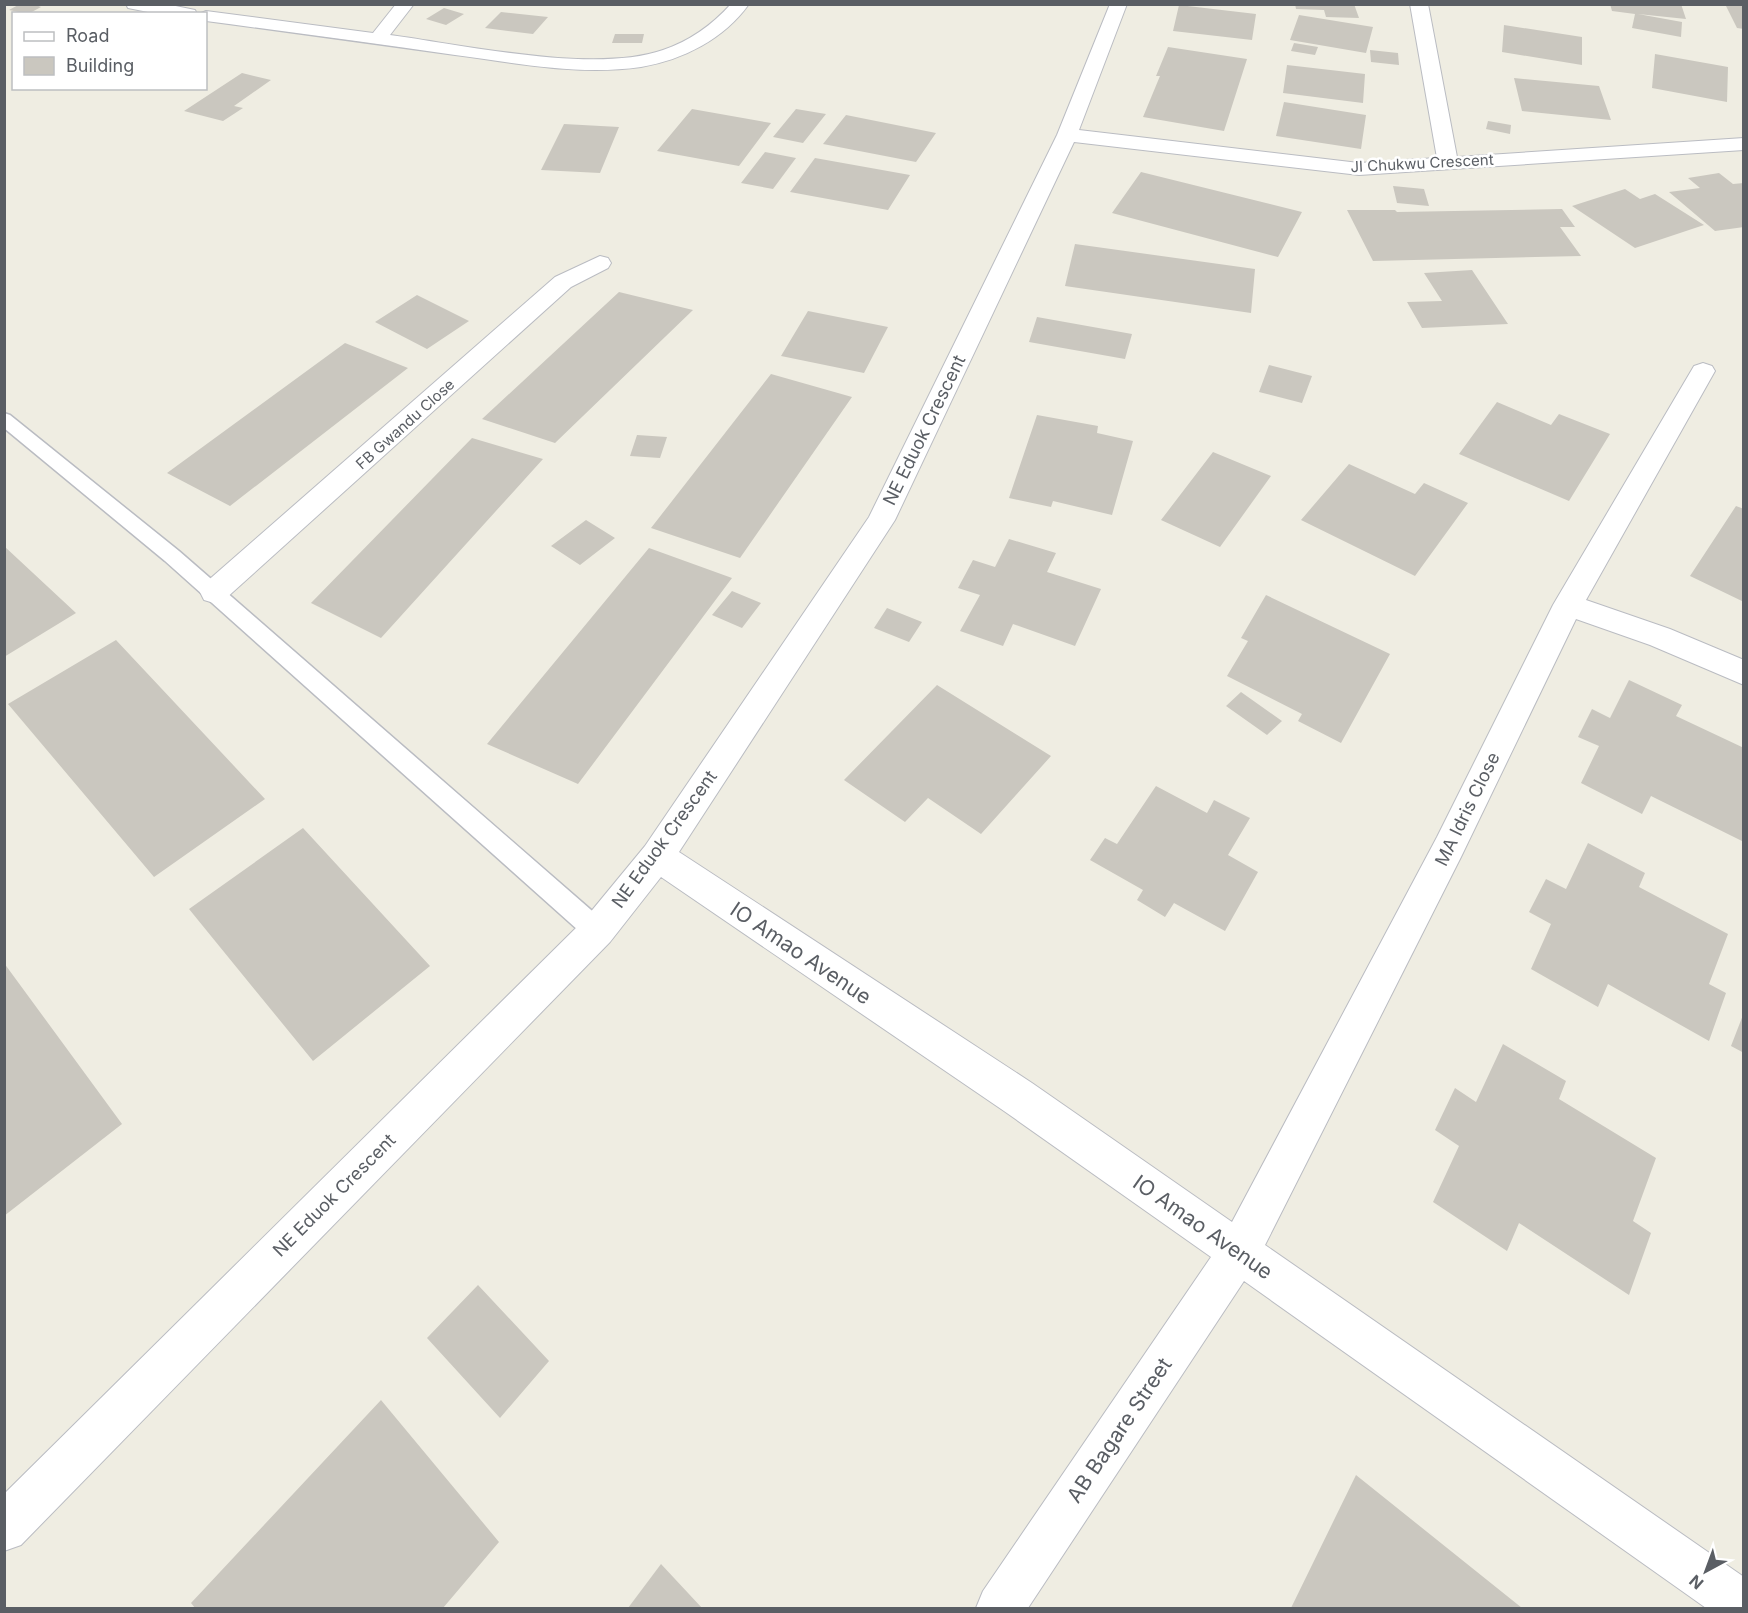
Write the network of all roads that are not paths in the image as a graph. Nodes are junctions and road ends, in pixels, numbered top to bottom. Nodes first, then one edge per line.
1 (134, 4) edge
2 (406, 4) edge
3 (741, 4) edge
4 (1119, 4) edge
5 (1419, 4) edge
6 (178, 12) edge
7 (207, 16) edge
8 (378, 39) junction
9 (1066, 135) junction
10 (1743, 144) edge
11 (1448, 165) junction
12 (600, 263) dead end
13 (1703, 370) dead end
14 (4, 419) edge
15 (214, 592) junction
16 (1568, 605) junction
17 (1743, 673) edge
18 (657, 856) junction
19 (597, 931) junction
20 (1239, 1252) junction
21 (4, 1528) edge
22 (1743, 1606) edge
23 (1000, 1608) edge

1 - 6 street
2 - 8 street
3 - 8 street
4 - 9 street, NE Eduok Crescent
5 - 11 street
7 - 8 street
9 - 11 street, JI Chukwu Crescent
9 - 18 street, NE Eduok Crescent
10 - 11 street, JI Chukwu Crescent
12 - 15 street, FB Gwandu Close
13 - 16 street, MA Idris Close
14 - 15 lane
15 - 19 lane
16 - 17 street
16 - 20 street, MA Idris Close
18 - 19 street, NE Eduok Crescent
18 - 20 street, IO Amao Avenue
19 - 21 street, NE Eduok Crescent
20 - 22 street, IO Amao Avenue
20 - 23 street, AB Bagare Street

